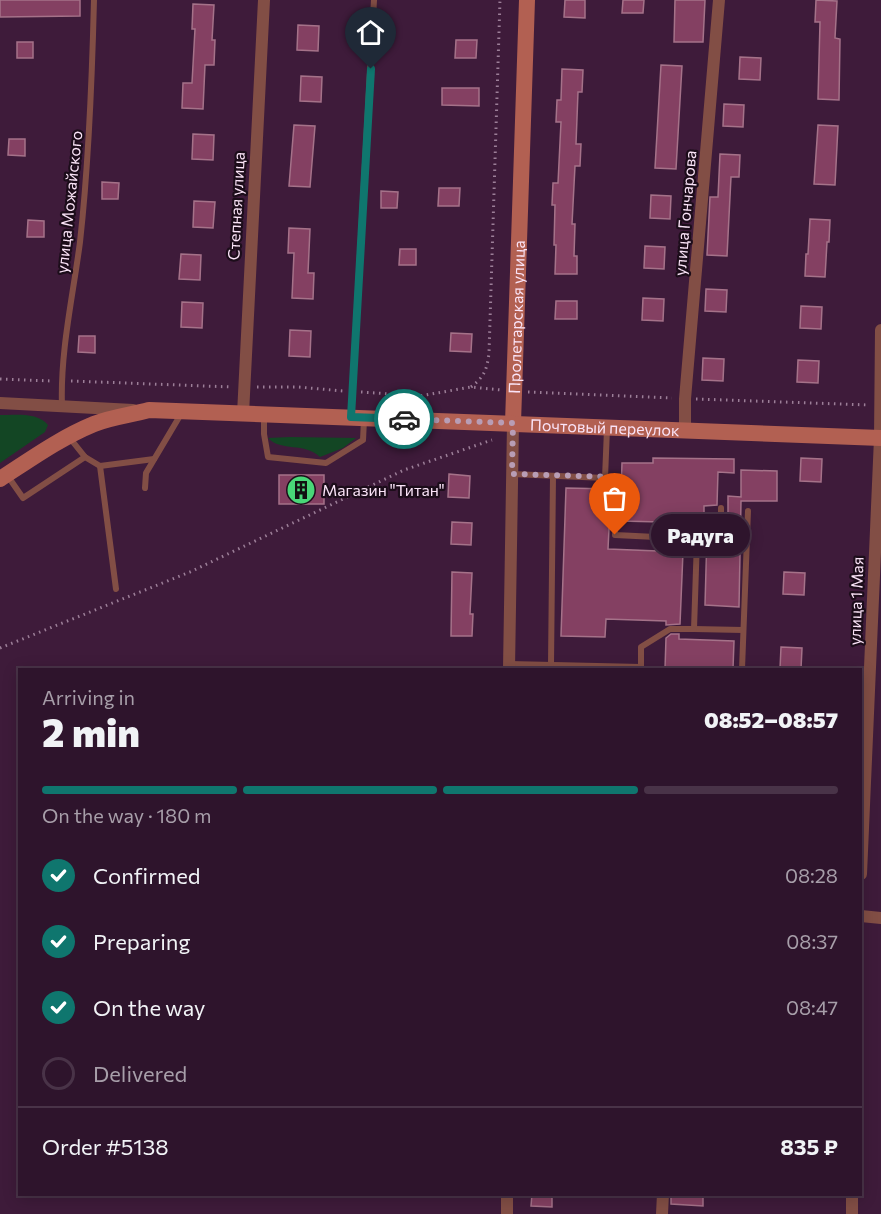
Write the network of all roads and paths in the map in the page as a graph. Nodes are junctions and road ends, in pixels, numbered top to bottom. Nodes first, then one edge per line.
1 (94, 0) edge
2 (264, 0) edge
3 (374, 0) edge
4 (501, 0) edge
5 (527, 0) edge
6 (719, 0) edge
7 (881, 330) edge
8 (0, 379) edge
9 (61, 381) junction
10 (243, 387) junction
11 (471, 387) junction
12 (353, 391) junction
13 (513, 392) junction
14 (685, 399) junction
15 (0, 403) edge
16 (880, 405) edge
17 (62, 406) junction
18 (149, 410) junction
19 (183, 411) junction
20 (243, 414) junction
21 (264, 415) junction
22 (358, 418) junction
23 (607, 426) junction
24 (513, 428) junction
25 (685, 429) junction
26 (68, 436) junction
27 (880, 438) edge
28 (85, 457) junction
29 (154, 459) junction
30 (100, 466) junction
31 (512, 474) junction
32 (553, 476) junction
33 (4, 477) edge
34 (604, 477) junction
35 (145, 488) dead end
36 (721, 508) dead end
37 (748, 511) dead end
38 (697, 539) junction
39 (116, 589) dead end
40 (694, 629) junction
41 (744, 630) junction
42 (0, 648) edge
43 (551, 665) junction
44 (509, 666) edge
45 (641, 668) edge
46 (742, 668) edge
47 (862, 851) edge
48 (862, 916) edge
49 (881, 918) edge
50 (507, 1196) edge
51 (663, 1196) edge
52 (852, 1196) edge
53 (507, 1214) edge
54 (662, 1214) edge
55 (852, 1214) edge

1 - 9 lane, улица Можайского
2 - 10 street, Степная улица
3 - 12 lane
4 - 11 path
5 - 13 main road, Пролетарская улица
6 - 14 street, улица Гончарова
7 - 16 street, улица 1 Мая
8 - 9 path
9 - 10 path
9 - 17 lane, улица Можайского
10 - 12 path
10 - 20 street, Степная улица
11 - 12 path
11 - 13 path
12 - 22 lane
13 - 14 path
13 - 24 main road, Пролетарская улица
14 - 16 path
14 - 25 street, улица Гончарова
15 - 17 street
16 - 27 street, улица 1 Мая
17 - 18 street
18 - 19 main road, Почтовый переулок
18 - 26 main road, Почтовый переулок
19 - 20 main road, Почтовый переулок
19 - 29 lane
20 - 21 main road, Почтовый переулок
21 - 22 main road, Почтовый переулок
21 - 22 lane
22 - 24 main road, Почтовый переулок
23 - 24 main road, Почтовый переулок
23 - 25 main road, Почтовый переулок
23 - 34 lane
24 - 31 street, Пролетарская улица
24 - 42 path
25 - 27 main road, Почтовый переулок
26 - 28 lane
26 - 33 main road, Почтовый переулок
27 - 47 street, улица 1 Мая
28 - 30 lane
28 - 33 lane
29 - 30 lane
29 - 35 lane
30 - 39 lane
31 - 32 lane
31 - 44 street, Пролетарская улица
32 - 34 lane
32 - 43 lane
34 - 38 lane
36 - 38 lane
37 - 41 lane
38 - 40 lane
40 - 41 lane
40 - 45 lane
41 - 46 lane
43 - 44 lane
43 - 45 lane
48 - 49 street
50 - 53 street
51 - 54 street
52 - 55 street

